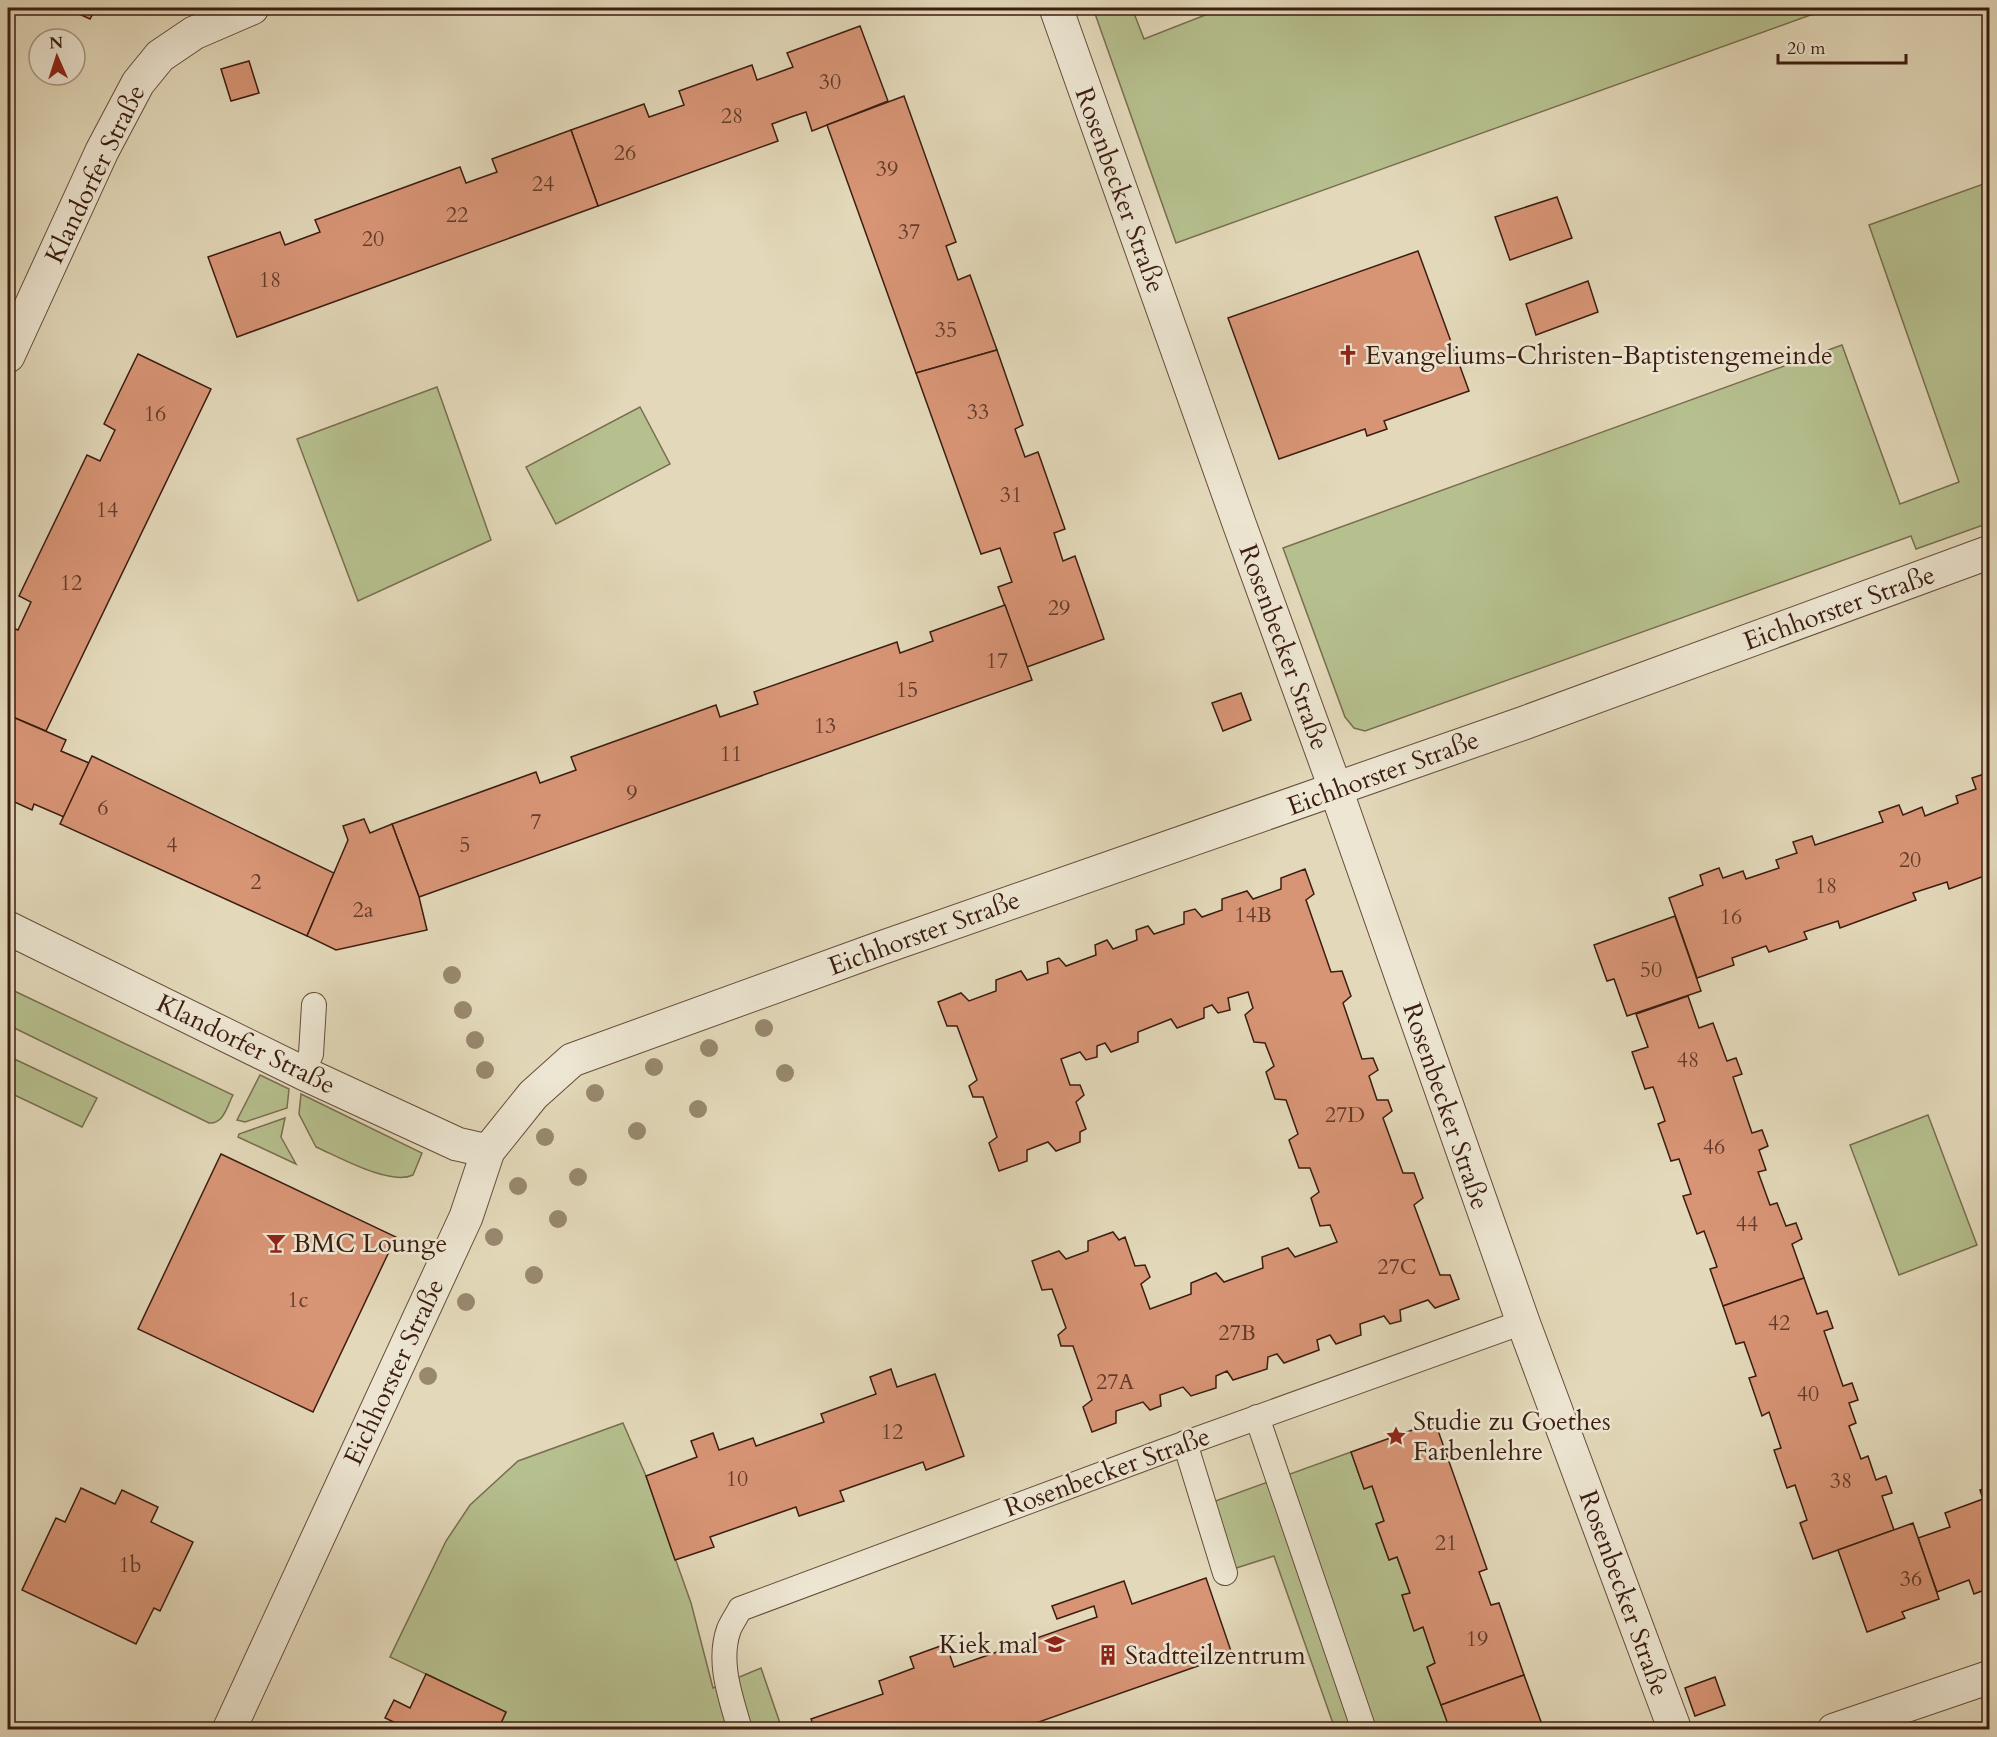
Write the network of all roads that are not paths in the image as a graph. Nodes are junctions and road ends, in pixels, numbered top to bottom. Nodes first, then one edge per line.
1 (252, 8) edge
2 (1056, 8) edge
3 (8, 356) edge
4 (1989, 552) edge
5 (1336, 790) junction
6 (8, 928) edge
7 (314, 1005) dead end
8 (303, 1073) junction
9 (488, 1151) junction
10 (1523, 1322) junction
11 (1257, 1417) junction
12 (1185, 1443) junction
13 (1225, 1573) dead end
14 (1989, 1677) edge
15 (229, 1730) edge
16 (740, 1730) edge
17 (1364, 1730) edge
18 (1675, 1730) edge
19 (1834, 1730) edge

1 - 3 street, Klandorfer Straße
2 - 5 street, Rosenbecker Straße
4 - 5 street, Eichhorster Straße
5 - 9 street, Eichhorster Straße
5 - 10 street, Rosenbecker Straße
6 - 8 street, Klandorfer Straße
7 - 8 lane
8 - 9 street, Klandorfer Straße
9 - 15 street, Eichhorster Straße
10 - 11 lane, Rosenbecker Straße
10 - 18 street, Rosenbecker Straße
11 - 12 lane, Rosenbecker Straße
11 - 17 lane
12 - 13 lane
12 - 16 lane, Rosenbecker Straße
14 - 19 street

